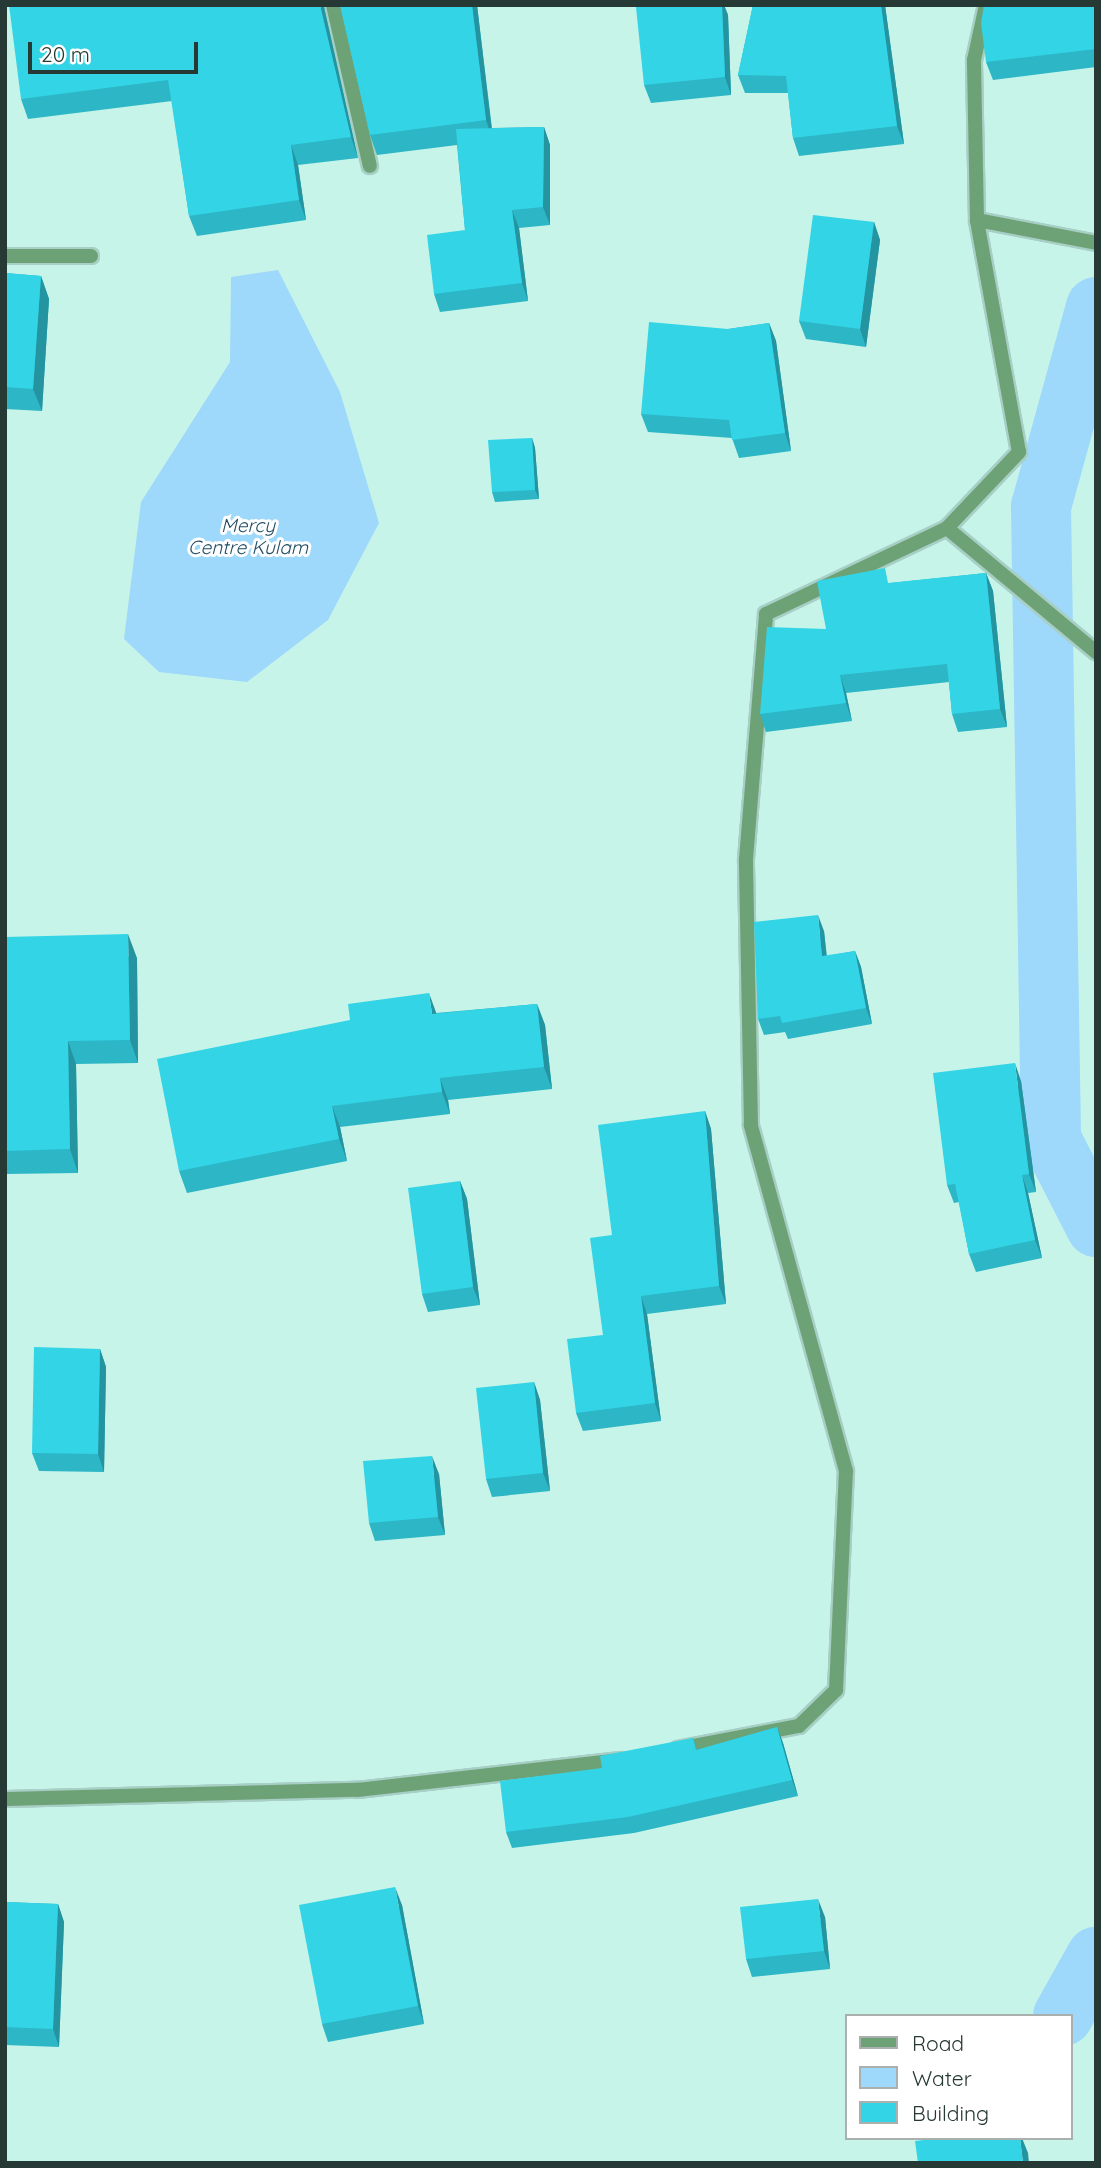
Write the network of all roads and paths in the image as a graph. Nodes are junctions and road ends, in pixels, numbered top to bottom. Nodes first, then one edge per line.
1 (333, 5) edge
2 (986, 5) edge
3 (370, 166) edge
4 (977, 220) junction
5 (1096, 243) edge
6 (5, 256) edge
7 (90, 256) dead end
8 (947, 528) junction
9 (1096, 652) edge
10 (5, 1799) edge

1 - 3 street
2 - 4 street
4 - 5 street
4 - 8 street
6 - 7 street
8 - 9 street
8 - 10 street

